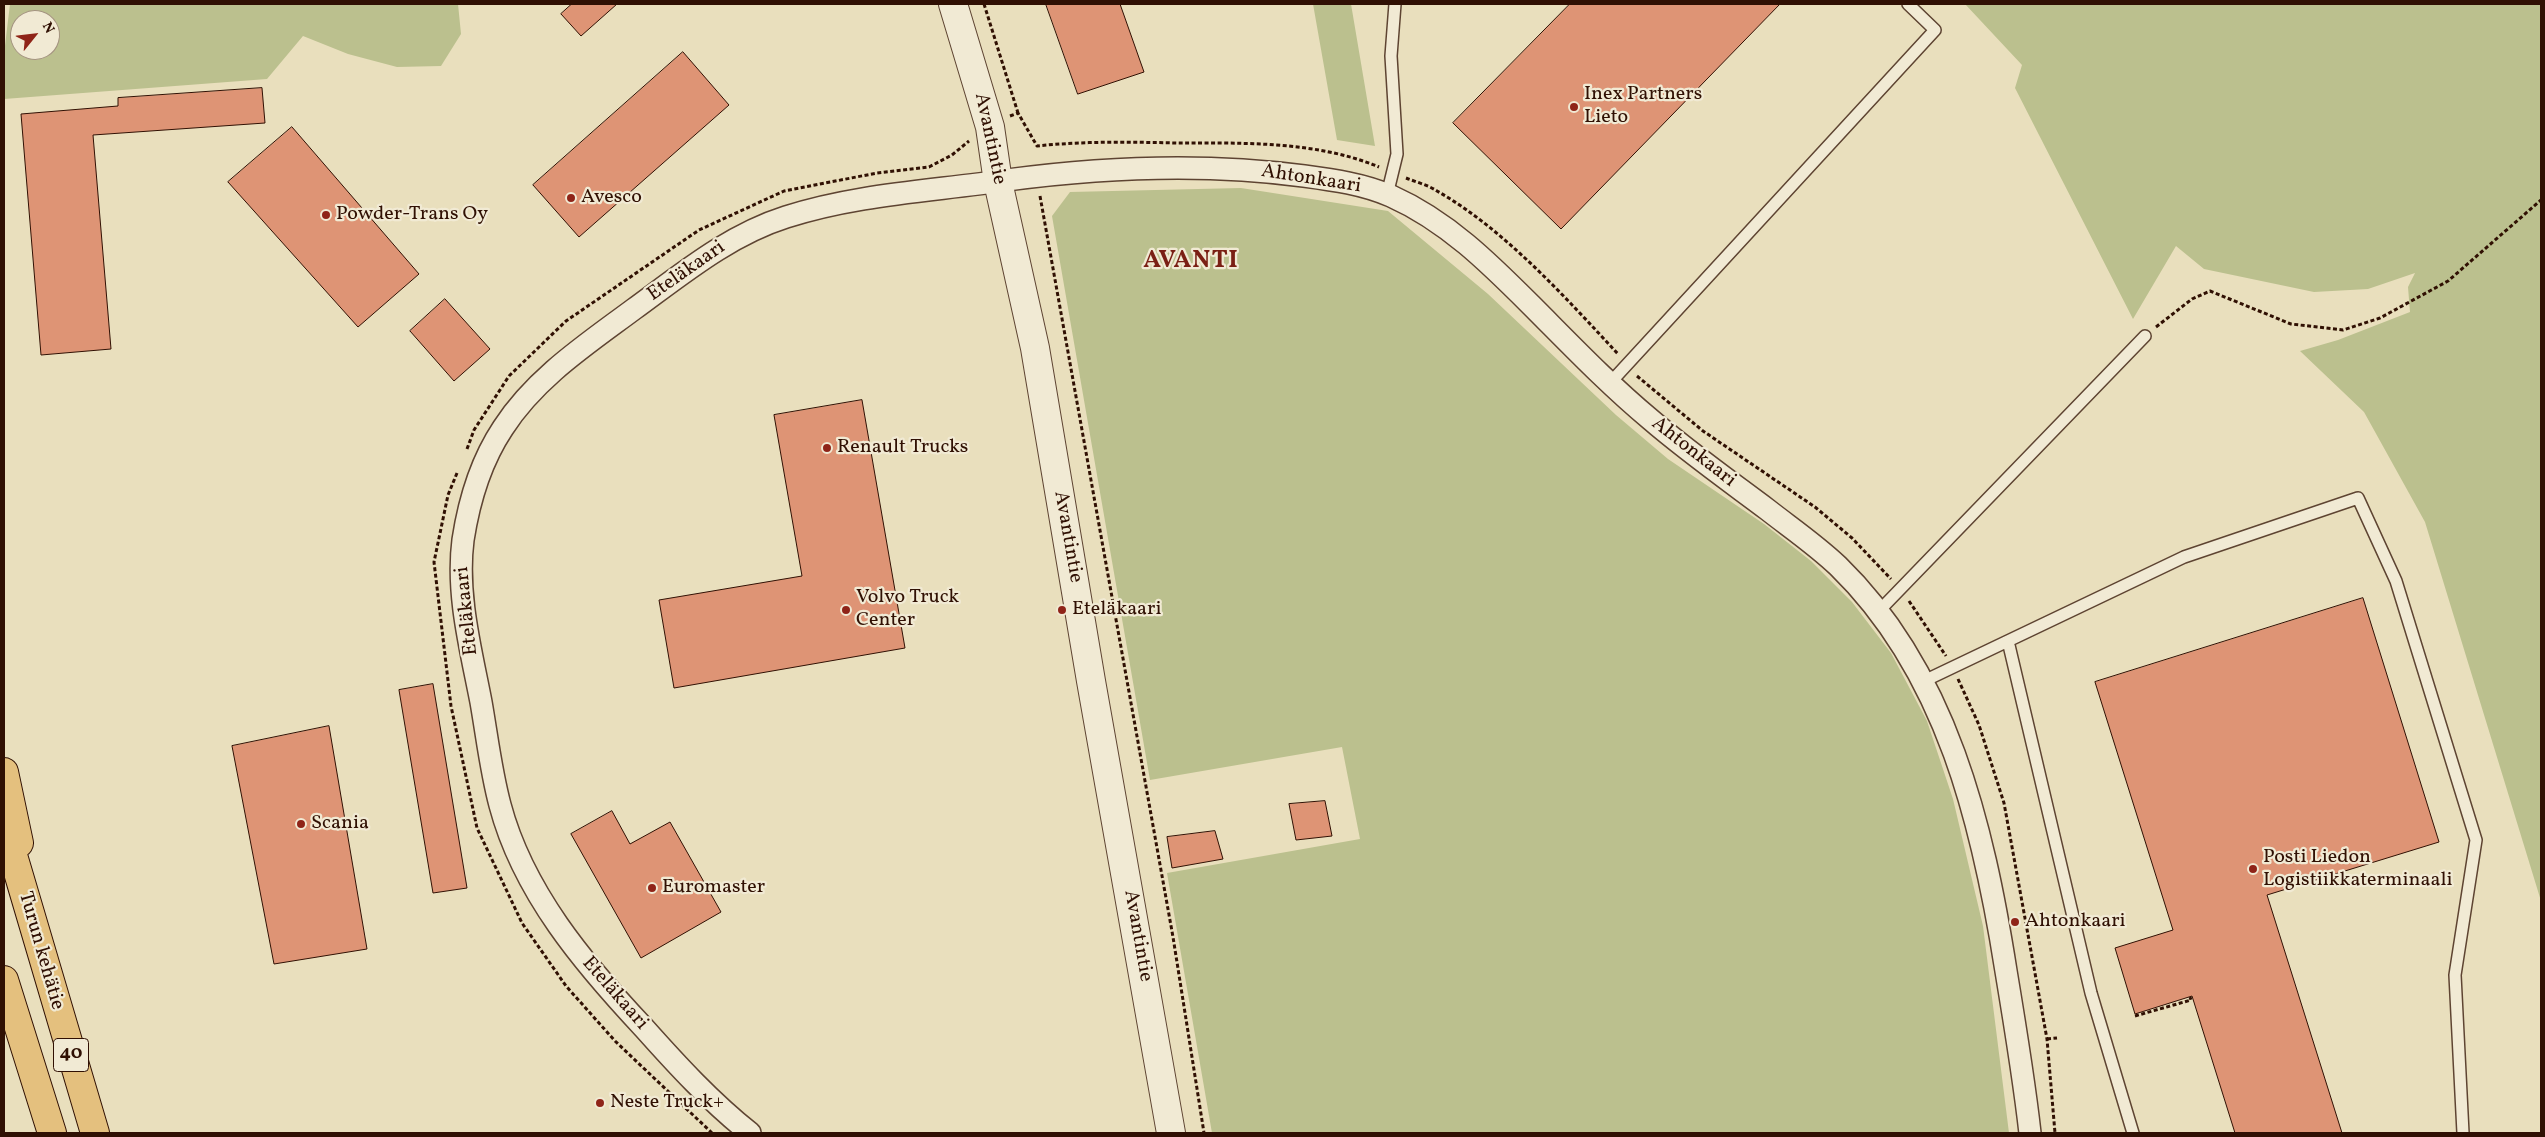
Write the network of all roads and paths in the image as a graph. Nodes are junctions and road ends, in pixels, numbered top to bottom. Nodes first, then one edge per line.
1 (953, 4) edge
2 (984, 4) edge
3 (1394, 4) edge
4 (1908, 4) edge
5 (1018, 113) junction
6 (1005, 118) dead end
7 (973, 137) dead end
8 (1037, 146) junction
9 (1037, 153) dead end
10 (1393, 172) junction
11 (998, 182) junction
12 (1387, 195) junction
13 (1040, 197) dead end
14 (2541, 200) edge
15 (2145, 336) joint
16 (1628, 366) junction
17 (1610, 383) junction
18 (464, 454) dead end
19 (458, 471) dead end
20 (1900, 588) junction
21 (1878, 612) junction
22 (2008, 641) junction
23 (1954, 668) junction
24 (1924, 681) junction
25 (4, 772) edge
26 (4, 825) edge
27 (47, 976) junction
28 (4, 980) edge
29 (2190, 997) dead end
30 (2135, 1016) dead end
31 (2057, 1038) dead end
32 (2047, 1039) junction
33 (740, 1131) edge
34 (52, 1133) edge
35 (95, 1133) edge
36 (712, 1133) edge
37 (1171, 1133) edge
38 (1204, 1133) edge
39 (2030, 1133) edge
40 (2055, 1133) edge
41 (2133, 1133) edge
42 (2463, 1133) edge

1 - 11 street, Avantintie
2 - 5 path
3 - 10 lane
4 - 16 lane
5 - 6 path
5 - 8 path
7 - 18 path
8 - 9 path
8 - 10 path
10 - 12 lane
10 - 16 path
11 - 12 street, Ahtonkaari
11 - 33 street, Eteläkaari
11 - 37 street, Avantintie
12 - 17 street, Ahtonkaari
13 - 38 path
14 - 15 path
15 - 20 lane
16 - 17 lane
16 - 20 path
17 - 21 street, Ahtonkaari
19 - 36 path
20 - 21 lane
20 - 23 path
21 - 24 street, Ahtonkaari
22 - 23 lane
22 - 41 lane
22 - 42 lane
23 - 24 lane
23 - 32 path
24 - 39 street, Ahtonkaari
25 - 27 highway
26 - 27 highway, Turun kehätie / 40
27 - 35 highway, Turun kehätie / 40
28 - 34 highway, Turun kehätie / 40
29 - 30 path
31 - 32 path
32 - 40 path

